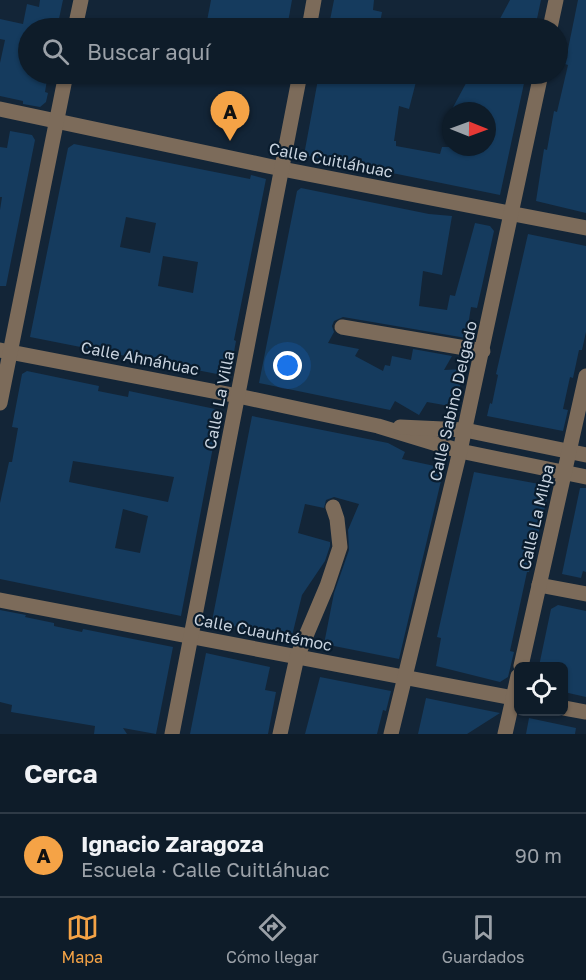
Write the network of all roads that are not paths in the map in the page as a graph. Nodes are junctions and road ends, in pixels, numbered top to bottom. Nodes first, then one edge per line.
1 (81, 0) edge
2 (314, 0) edge
3 (556, 0) edge
4 (77, 18) edge
5 (311, 18) edge
6 (552, 18) edge
7 (64, 84) edge
8 (298, 84) edge
9 (539, 84) edge
10 (0, 109) edge
11 (57, 121) junction
12 (282, 169) junction
13 (512, 214) junction
14 (586, 228) edge
15 (342, 327) dead end
16 (5, 351) edge
17 (483, 351) junction
18 (586, 376) edge
19 (238, 396) junction
20 (0, 403) edge
21 (378, 426) junction
22 (465, 430) junction
23 (460, 451) junction
24 (570, 452) junction
25 (586, 455) edge
26 (565, 473) junction
27 (586, 477) edge
28 (333, 507) dead end
29 (539, 585) junction
30 (586, 594) edge
31 (0, 600) edge
32 (191, 638) junction
33 (297, 657) junction
34 (522, 662) edge
35 (403, 678) junction
36 (514, 699) edge
37 (514, 705) edge
38 (568, 709) edge
39 (586, 712) edge
40 (172, 734) edge
41 (280, 734) edge
42 (391, 734) edge
43 (505, 734) edge

1 - 4 street
2 - 5 street
3 - 6 street
7 - 11 street
8 - 12 street, Calle La Villa
9 - 13 street, Calle Sabino Delgado
10 - 11 street, Calle Cuitláhuac
11 - 12 street, Calle Cuitláhuac
11 - 16 street
12 - 13 street, Calle Cuitláhuac
12 - 19 street, Calle La Villa
13 - 14 street, Calle Cuitláhuac
13 - 17 street, Calle Sabino Delgado
15 - 17 street
16 - 19 street, Calle Ahnáhuac
16 - 20 street
17 - 22 street, Calle Sabino Delgado
18 - 24 street, Calle La Milpa
19 - 21 street, Calle Ahnáhuac
19 - 32 street, Calle La Villa
21 - 22 street, Calle Ahnáhuac
21 - 23 street, Calle Ahnáhuac
22 - 23 street, Calle Sabino Delgado
22 - 24 street, Calle Ahnáhuac
23 - 26 street, Calle Ahnáhuac
23 - 35 street, Calle Sabino Delgado
24 - 25 street, Calle Ahnáhuac
24 - 26 street, Calle La Milpa
26 - 27 street, Calle Ahnáhuac
26 - 29 street, Calle La Milpa
28 - 33 street
29 - 30 street
29 - 34 street, Calle La Milpa
31 - 32 street, Calle Cuauhtémoc
32 - 33 street, Calle Cuauhtémoc
32 - 40 street, Calle La Villa
33 - 35 street, Calle Cuauhtémoc
33 - 41 street
35 - 36 street, Calle Cuauhtémoc
35 - 42 street, Calle Sabino Delgado
37 - 43 street
38 - 39 street

